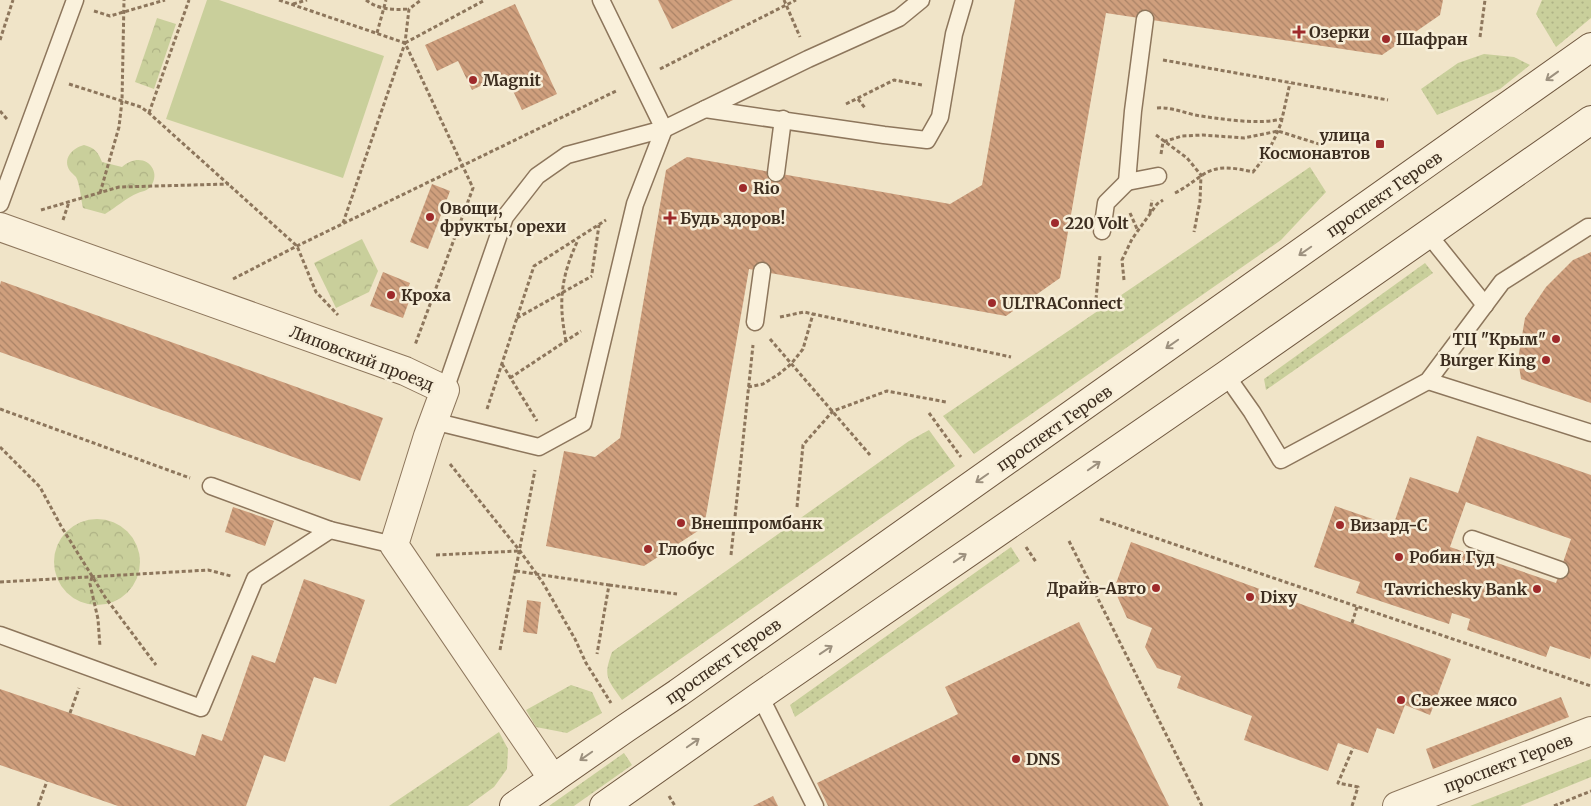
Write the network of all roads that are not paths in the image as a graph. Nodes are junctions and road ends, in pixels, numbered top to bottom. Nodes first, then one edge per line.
1 (601, 0) edge
2 (921, 0) edge
3 (964, 0) edge
4 (74, 3) edge
5 (1145, 19) dead end
6 (1591, 47) edge
7 (705, 109) junction
8 (783, 119) junction
9 (1591, 120) edge
10 (664, 129) junction
11 (776, 173) dead end
12 (1158, 176) dead end
13 (1128, 182) junction
14 (0, 204) edge
15 (0, 227) edge
16 (1591, 227) edge
17 (1102, 232) road end
18 (1428, 234) junction
19 (762, 271) dead end
20 (1486, 305) junction
21 (755, 322) road end
22 (1226, 375) junction
23 (1428, 381) junction
24 (445, 390) junction
25 (431, 429) junction
26 (1591, 433) edge
27 (210, 486) road end
28 (330, 530) junction
29 (1472, 538) dead end
30 (398, 551) junction
31 (1560, 570) dead end
32 (0, 635) edge
33 (760, 696) junction
34 (1591, 731) edge
35 (553, 779) junction
36 (514, 806) edge
37 (604, 806) edge
38 (815, 806) edge
39 (1397, 806) edge

1 - 10 lane
2 - 7 lane
3 - 8 lane
4 - 14 lane
5 - 13 lane
6 -> 35 main road, проспект Героев
7 - 8 lane
7 - 10 lane
8 - 11 lane
9 - 18 main road
10 - 24 lane
10 - 25 lane
12 - 13 lane
13 - 17 lane
15 - 24 main road, Липовский проезд
16 - 20 lane
18 - 20 lane
18 - 22 main road
19 - 21 lane
20 - 23 lane
22 - 23 lane
33 -> 22 main road
23 - 26 lane
24 - 25 main road, Липовский проезд
25 - 30 main road, Липовский проезд
27 - 28 lane
28 - 30 lane
28 - 32 lane
29 - 31 lane
30 - 35 main road
37 -> 33 main road
33 - 38 lane
34 - 39 main road, проспект Героев
35 - 36 main road, проспект Героев

